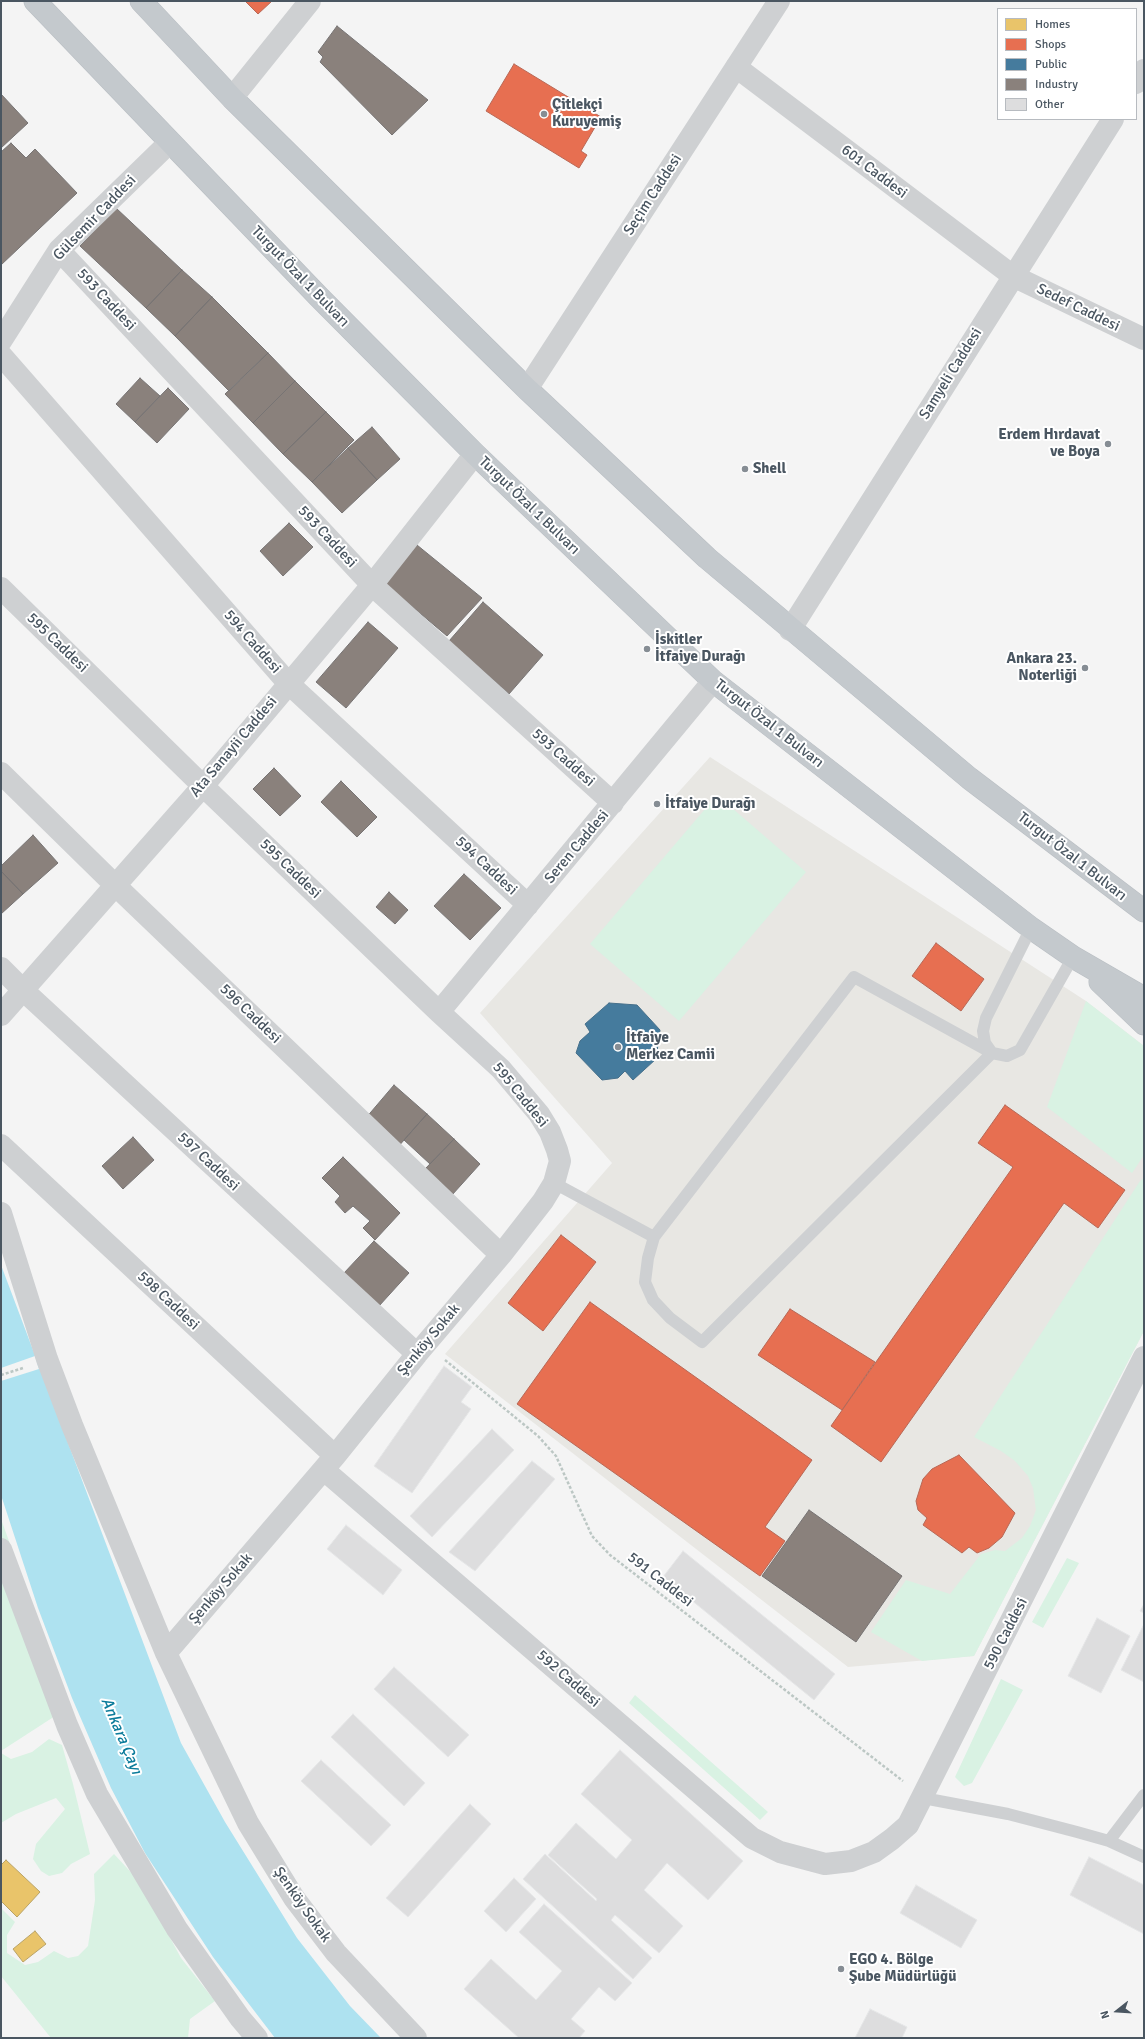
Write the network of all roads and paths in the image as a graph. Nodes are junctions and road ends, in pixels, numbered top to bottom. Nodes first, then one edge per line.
1 (35, 1) edge
2 (141, 1) edge
3 (310, 1) edge
4 (779, 1) edge
5 (736, 67) junction
6 (1144, 70) edge
7 (1137, 81) edge
8 (232, 98) junction
9 (1112, 120) edge
10 (170, 142) junction
11 (59, 250) junction
12 (1013, 276) junction
13 (1144, 339) edge
14 (1, 341) edge
15 (1, 355) edge
16 (527, 389) junction
17 (475, 454) junction
18 (372, 584) junction
19 (1, 588) edge
20 (790, 630) junction
21 (713, 681) junction
22 (288, 683) junction
23 (1, 773) edge
24 (203, 786) junction
25 (614, 803) junction
26 (116, 886) junction
27 (528, 905) junction
28 (1144, 911) edge
29 (1031, 928) junction
30 (1073, 957) junction
31 (1, 968) edge
32 (24, 991) junction
33 (1144, 998) edge
34 (439, 1012) junction
35 (1, 1016) edge
36 (1144, 1024) edge
37 (992, 1053) junction
38 (1, 1145) edge
39 (560, 1161) joint
40 (554, 1183) junction
41 (1, 1212) edge
42 (654, 1237) junction
43 (501, 1255) junction
44 (421, 1349) junction
45 (1144, 1357) edge
46 (329, 1463) junction
47 (1, 1549) edge
48 (166, 1653) junction
49 (1144, 1794) edge
50 (924, 1798) junction
51 (1109, 1841) junction
52 (1144, 1857) edge
53 (825, 1864) joint
54 (257, 2038) edge
55 (416, 2038) edge

1 - 10 highway, Turgut Özal 1 Bulvarı
2 - 8 highway, Turgut Özal 1 Bulvarı
3 - 8 street
4 - 5 street, Seçim Caddesi
5 - 12 street, 601 Caddesi
5 - 16 street, Seçim Caddesi
6 - 7 street
8 - 16 highway, Turgut Özal 1 Bulvarı
9 - 12 street, Samyeli Caddesi
10 - 11 street, Gülsemir Caddesi
10 - 17 highway, Turgut Özal 1 Bulvarı
11 - 14 street, Gülsemir Caddesi
11 - 18 street, 593 Caddesi
12 - 13 street, Sedef Caddesi
12 - 20 street, Samyeli Caddesi
15 - 22 street, 594 Caddesi
16 - 20 highway, Turgut Özal 1 Bulvarı
17 - 18 street, Ata Sanayii Caddesi
17 - 21 highway, Turgut Özal 1 Bulvarı
18 - 22 street, Ata Sanayii Caddesi
18 - 25 street, 593 Caddesi
19 - 24 street, 595 Caddesi
20 - 28 highway, Turgut Özal 1 Bulvarı
21 - 25 street, Seren Caddesi
21 - 29 highway, Turgut Özal 1 Bulvarı
22 - 24 street, Ata Sanayii Caddesi
22 - 27 street, 594 Caddesi
23 - 26 street, 596 Caddesi
24 - 26 street, Ata Sanayii Caddesi
24 - 34 street, 595 Caddesi
25 - 27 street, Seren Caddesi
26 - 32 street, Ata Sanayii Caddesi
26 - 43 street, 596 Caddesi
27 - 34 street, Seren Caddesi
29 - 30 highway, Turgut Özal 1 Bulvarı
29 - 37 lane
30 - 33 highway, Turgut Özal 1 Bulvarı
30 - 36 highway, Turgut Özal 1 Bulvarı
30 - 37 lane
31 - 32 street, 597 Caddesi
32 - 35 street, Ata Sanayii Caddesi
32 - 44 street, 597 Caddesi
34 - 39 street, 595 Caddesi
37 - 42 lane
37 - 42 lane
38 - 46 street, 598 Caddesi
39 - 40 street, Şenköy Sokak
40 - 42 lane
40 - 43 street, Şenköy Sokak
41 - 48 street
43 - 44 street, Şenköy Sokak
44 - 46 street, Şenköy Sokak
44 - 50 path, 591 Caddesi
45 - 50 street, 590 Caddesi
46 - 48 street, Şenköy Sokak
46 - 53 street, 592 Caddesi
47 - 54 street
48 - 55 street, Şenköy Sokak
49 - 51 lane
50 - 51 lane
50 - 53 street, 590 Caddesi
51 - 52 lane

